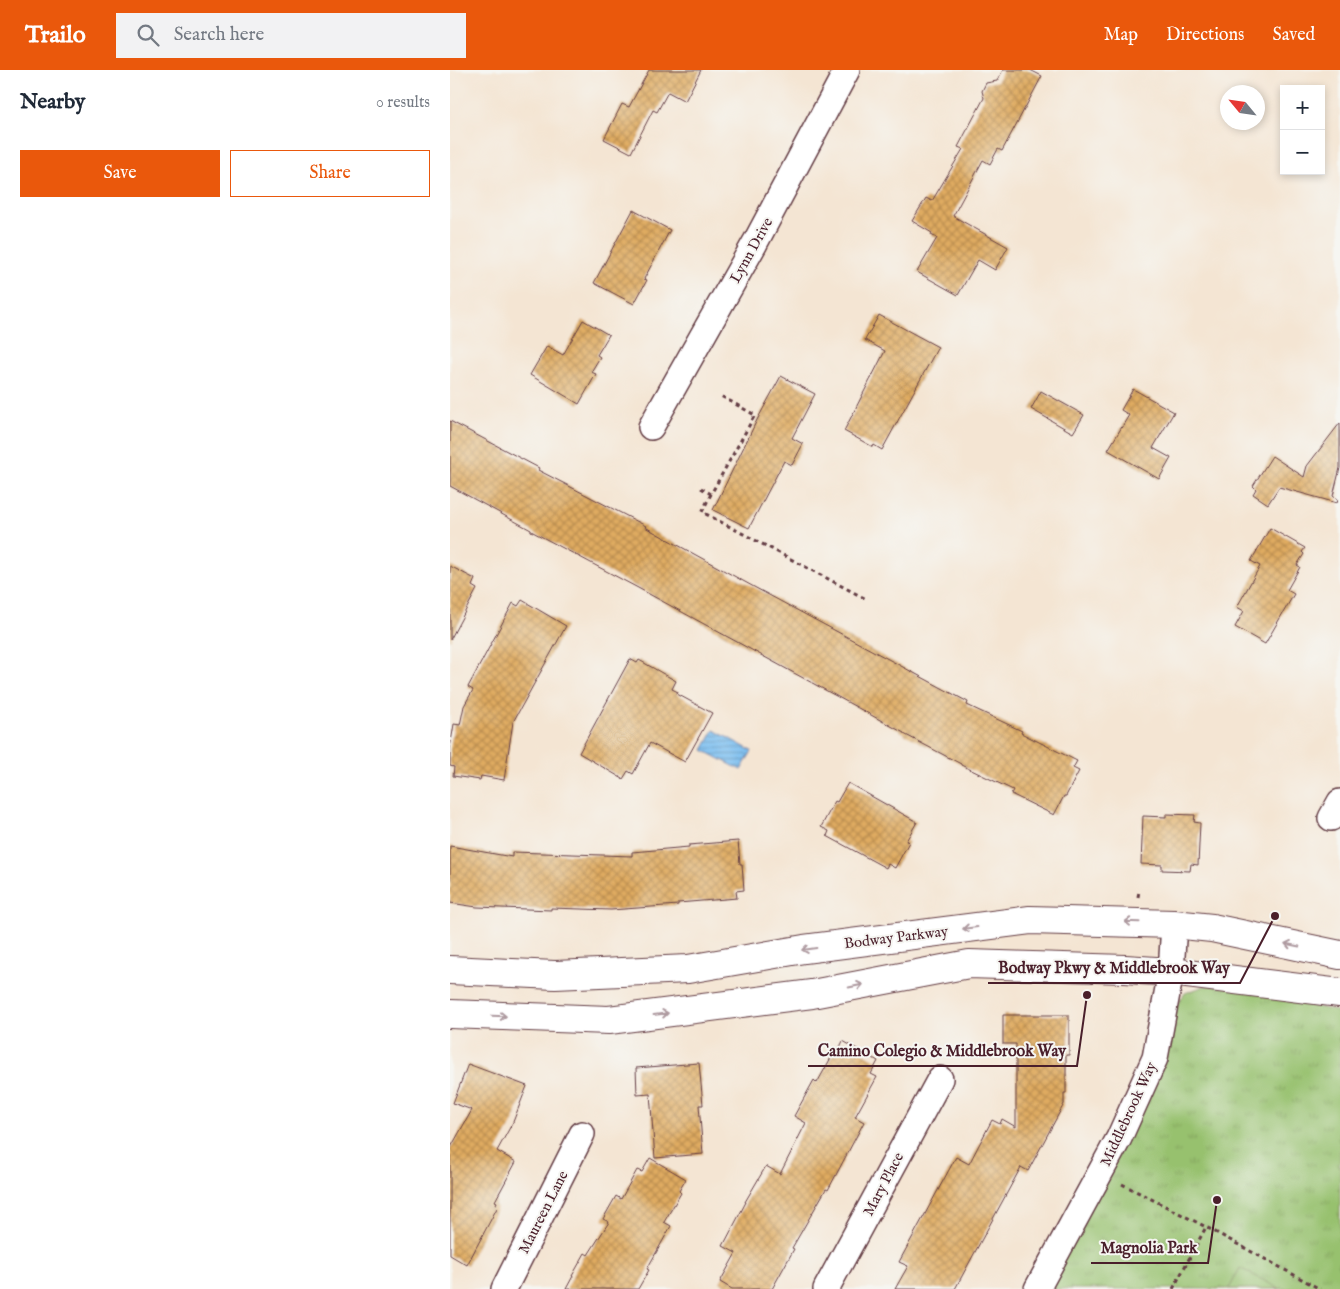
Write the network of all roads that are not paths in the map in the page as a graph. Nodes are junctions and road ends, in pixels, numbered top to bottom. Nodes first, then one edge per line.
1 (847, 70) edge
2 (651, 427) dead end
3 (1174, 924) junction
4 (1340, 954) edge
5 (450, 970) edge
6 (1171, 972) junction
7 (1340, 993) edge
8 (450, 1014) edge
9 (940, 1079) dead end
10 (582, 1134) dead end
11 (504, 1289) edge
12 (826, 1289) edge
13 (1037, 1289) edge

1 - 2 street, Lynn Drive
4 -> 3 street, Bodway Parkway
3 -> 5 street, Bodway Parkway
3 - 6 street, Middlebrook Way
6 - 7 street
8 -> 6 street
6 - 13 street, Middlebrook Way
9 - 12 street, Mary Place
10 - 11 street, Maureen Lane

